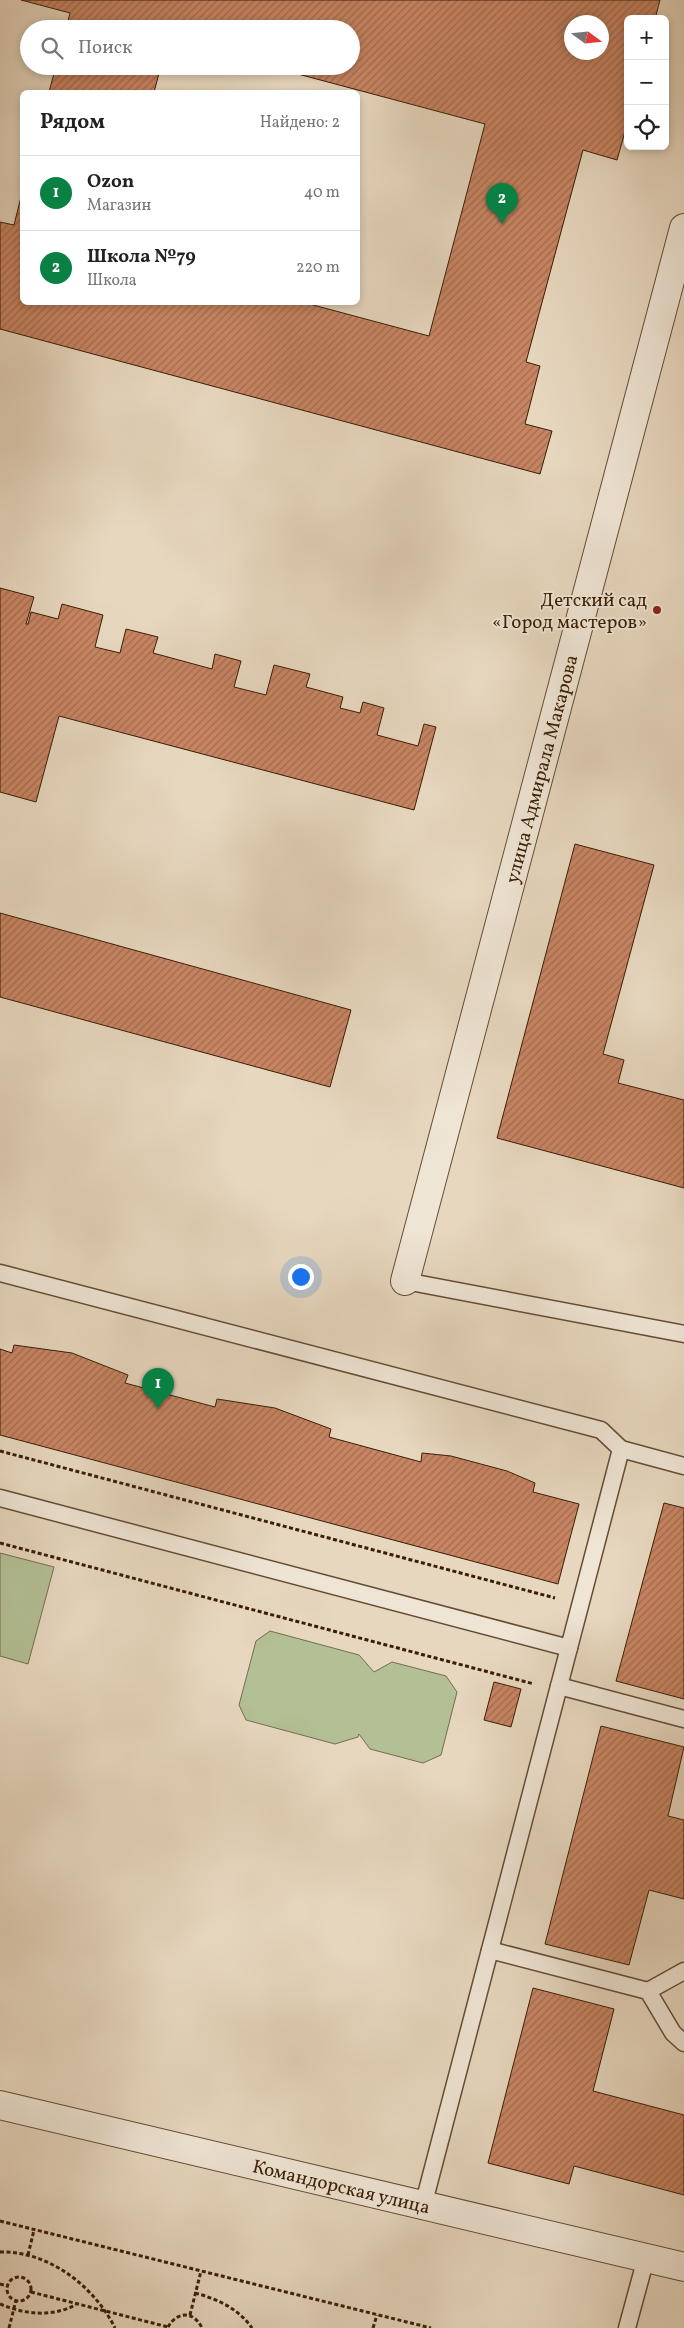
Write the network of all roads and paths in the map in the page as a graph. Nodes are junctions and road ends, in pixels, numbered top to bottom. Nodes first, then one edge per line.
1 (684, 228) edge
2 (0, 1273) edge
3 (405, 1281) joint
4 (684, 1334) edge
5 (621, 1449) junction
6 (0, 1451) edge
7 (684, 1466) edge
8 (0, 1498) edge
9 (0, 1543) edge
10 (580, 1604) junction
11 (569, 1648) junction
12 (559, 1688) junction
13 (684, 1719) edge
14 (490, 1950) junction
15 (684, 1971) edge
16 (648, 1992) junction
17 (684, 2043) edge
18 (0, 2105) edge
19 (423, 2206) junction
20 (0, 2221) edge
21 (34, 2230) junction
22 (0, 2252) edge
23 (28, 2255) junction
24 (646, 2258) junction
25 (684, 2268) edge
26 (201, 2271) junction
27 (0, 2284) edge
28 (8, 2286) junction
29 (31, 2292) junction
30 (195, 2293) junction
31 (16, 2300) junction
32 (0, 2304) edge
33 (77, 2304) junction
34 (14, 2310) junction
35 (107, 2312) junction
36 (190, 2314) junction
37 (377, 2315) junction
38 (9, 2328) edge
39 (115, 2328) edge
40 (168, 2328) edge
41 (202, 2328) edge
42 (252, 2328) edge
43 (373, 2328) edge
44 (431, 2328) edge
45 (627, 2328) edge

1 - 3 street, улица Адмирала Макарова
2 - 5 lane
3 - 4 lane
5 - 7 lane
5 - 10 lane
6 - 10 path
8 - 11 lane
9 - 12 path
10 - 11 lane
11 - 12 lane
12 - 13 lane
12 - 14 lane
14 - 16 lane
14 - 19 lane
15 - 16 lane
16 - 17 lane
18 - 19 street, Командорская улица
19 - 24 street, Командорская улица
20 - 21 path
21 - 23 path
21 - 26 path
22 - 23 path
23 - 35 path
24 - 25 street, Командорская улица
24 - 45 lane
26 - 30 path
26 - 37 path
27 - 28 path
28 - 29 path
28 - 31 path
29 - 31 path
29 - 33 path
30 - 36 path
30 - 42 path
31 - 34 path
32 - 34 path
33 - 34 path
33 - 35 path
34 - 38 path
35 - 39 path
35 - 40 path
36 - 40 path
36 - 41 path
37 - 43 path
37 - 44 path

